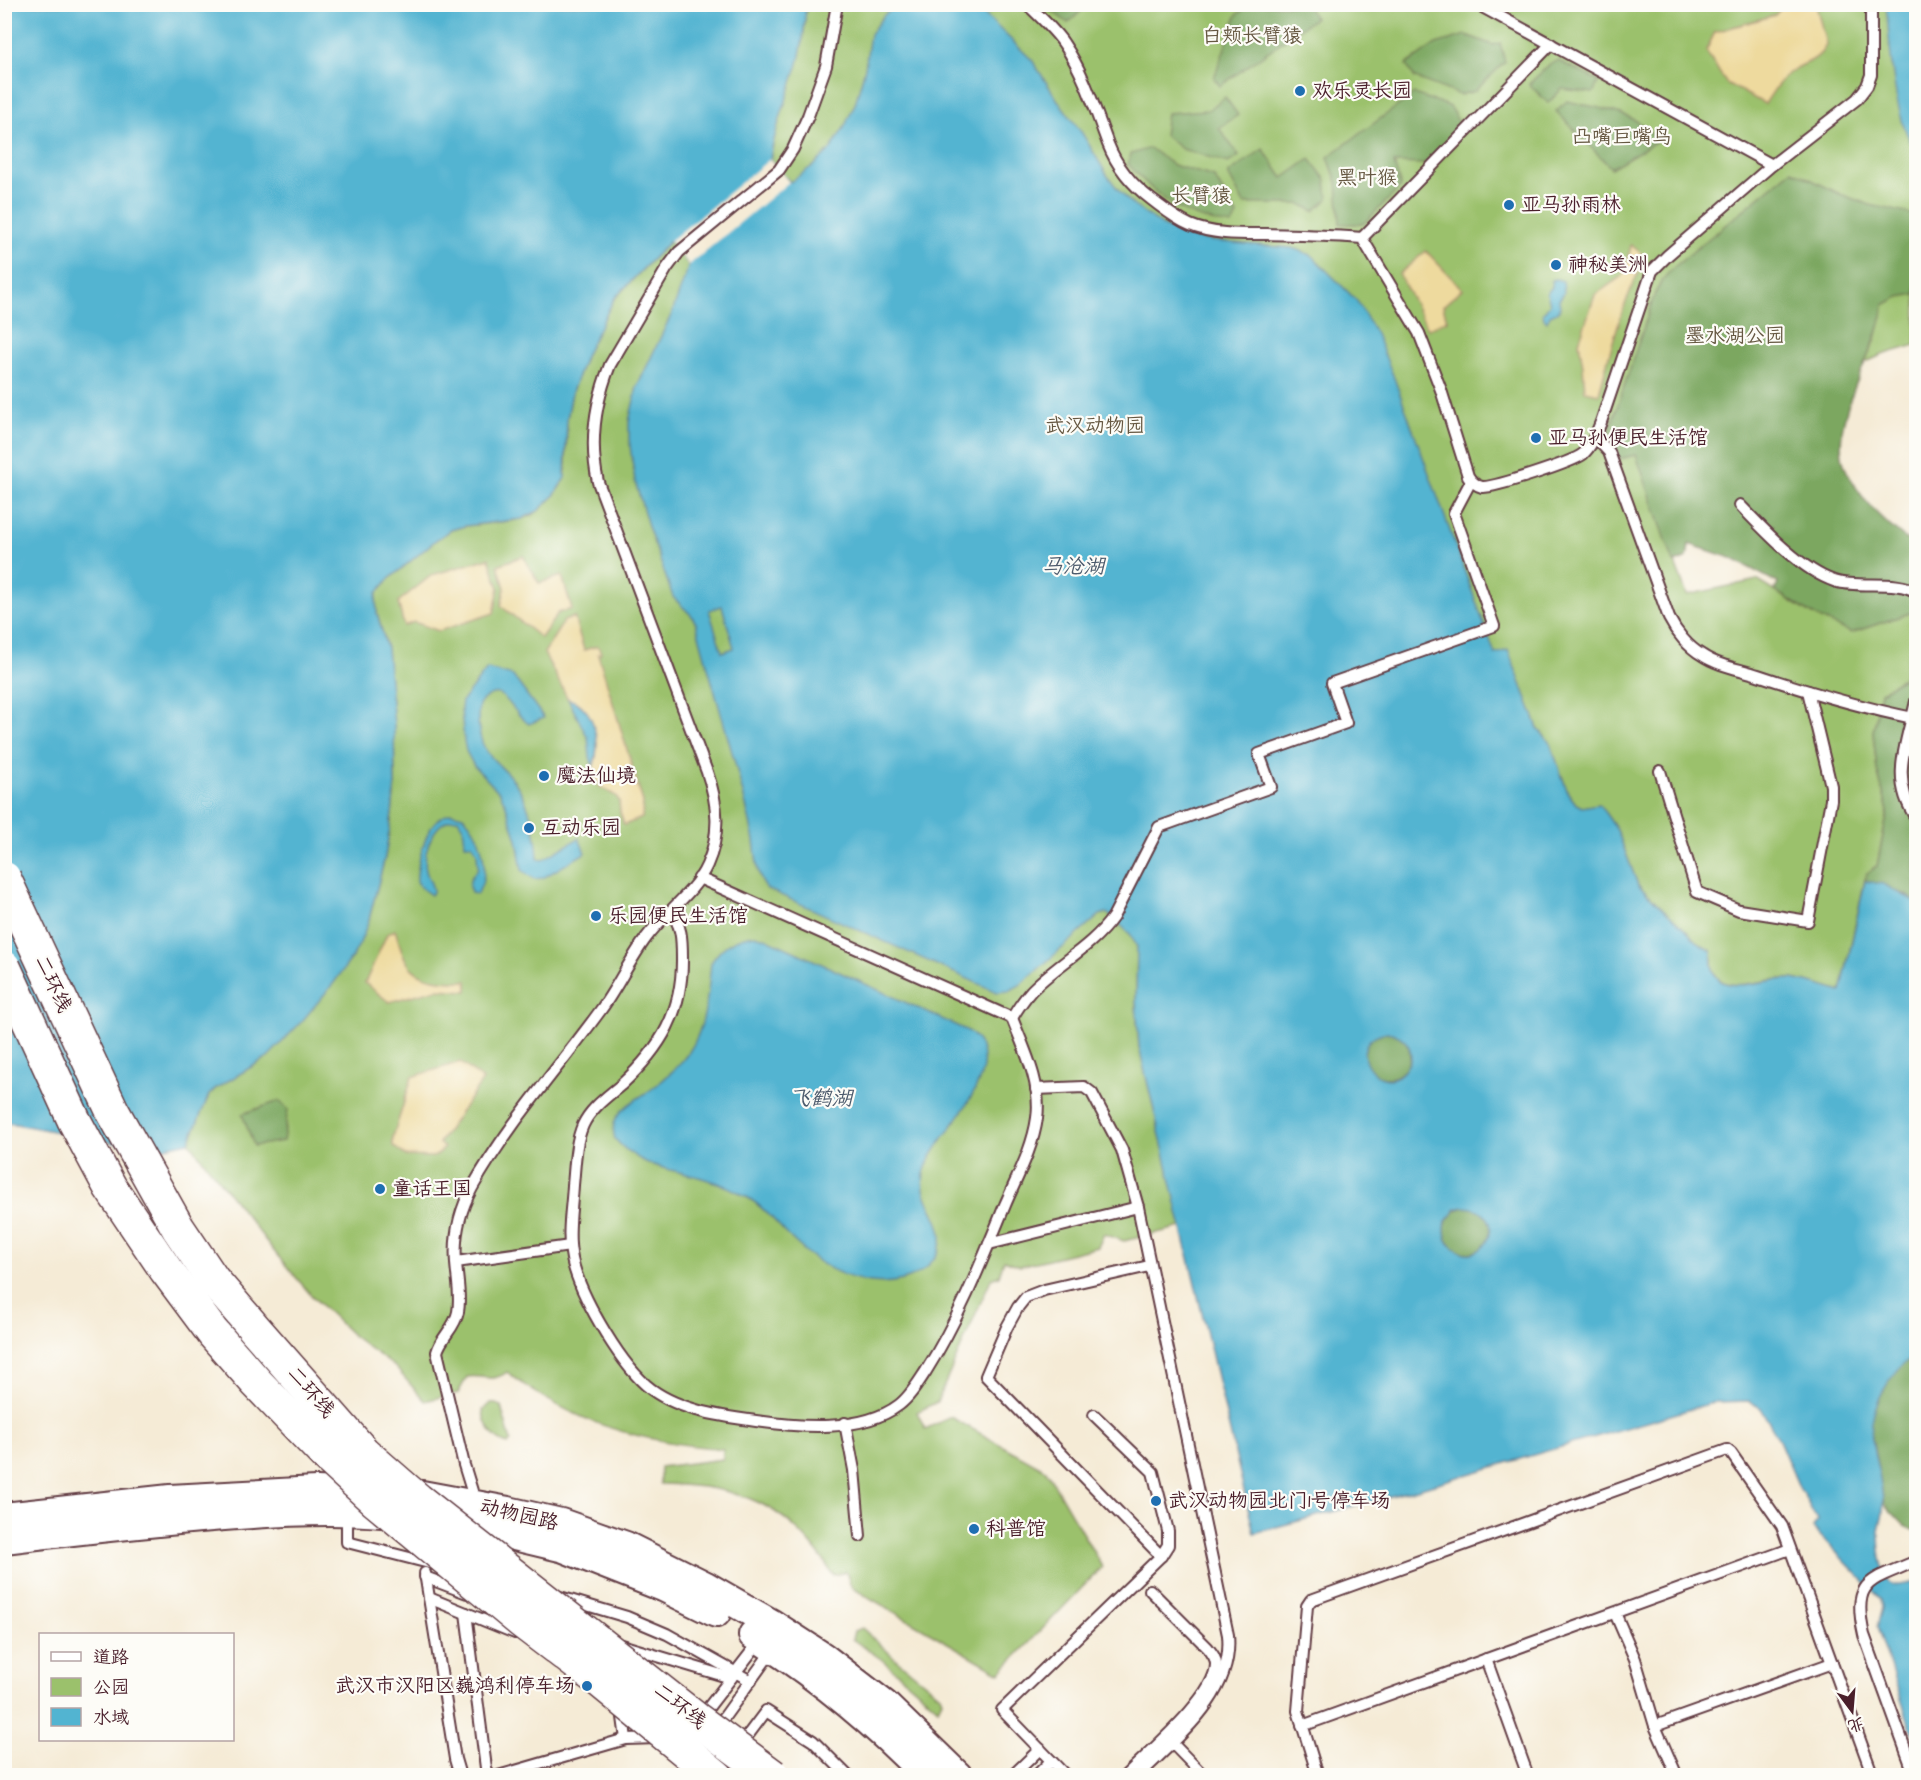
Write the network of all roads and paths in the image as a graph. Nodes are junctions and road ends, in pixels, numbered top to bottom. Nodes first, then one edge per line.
1 (837, 4) edge
2 (1027, 4) edge
3 (1477, 4) edge
4 (1871, 4) edge
5 (1551, 44) junction
6 (1772, 165) junction
7 (1362, 238) junction
8 (1595, 437) junction
9 (1471, 481) junction
10 (1740, 506) dead end
11 (1917, 592) edge
12 (1808, 691) junction
13 (1917, 701) edge
14 (1912, 718) junction
15 (1660, 771) dead end
16 (1917, 818) edge
17 (4, 878) edge
18 (699, 878) junction
19 (669, 912) junction
20 (4, 968) edge
21 (1012, 1018) junction
22 (1036, 1089) junction
23 (1138, 1207) junction
24 (989, 1244) junction
25 (570, 1246) junction
26 (456, 1262) junction
27 (1149, 1266) junction
28 (1094, 1415) dead end
29 (845, 1424) junction
30 (476, 1505) junction
31 (347, 1512) junction
32 (4, 1517) edge
33 (860, 1536) dead end
34 (4, 1539) edge
35 (1791, 1549) junction
36 (1161, 1556) junction
37 (423, 1561) junction
38 (1917, 1561) edge
39 (425, 1577) junction
40 (1150, 1590) dead end
41 (429, 1598) junction
42 (1615, 1612) junction
43 (466, 1613) junction
44 (536, 1619) dead end
45 (557, 1625) dead end
46 (768, 1644) junction
47 (1213, 1654) junction
48 (586, 1656) dead end
49 (1486, 1659) junction
50 (607, 1661) dead end
51 (1832, 1663) junction
52 (1224, 1673) junction
53 (733, 1675) junction
54 (751, 1681) junction
55 (1302, 1726) junction
56 (1655, 1726) junction
57 (626, 1739) junction
58 (1172, 1743) junction
59 (1040, 1749) junction
60 (1051, 1761) junction
61 (710, 1764) edge
62 (1524, 1774) edge
63 (1871, 1775) edge
64 (460, 1776) edge
65 (491, 1776) edge
66 (498, 1776) edge
67 (773, 1776) edge
68 (848, 1776) edge
69 (926, 1776) edge
70 (958, 1776) edge
71 (1012, 1776) edge
72 (1036, 1776) edge
73 (1066, 1776) edge
74 (1125, 1776) edge
75 (1138, 1776) edge
76 (1204, 1776) edge
77 (1318, 1776) edge
78 (1677, 1776) edge
79 (1915, 1776) edge

1 - 18 lane
2 - 7 lane
3 - 5 lane
4 - 6 lane
5 - 6 lane
5 - 7 lane
6 - 8 lane
7 - 9 lane
8 - 9 lane
8 - 12 lane
9 - 21 lane
10 - 11 lane
12 - 14 lane
12 - 15 lane
13 - 14 lane
14 - 16 lane
17 - 67 highway, 二环线, bridge
18 - 19 lane
18 - 21 lane
19 - 25 lane
19 - 26 lane
20 - 61 highway, 二环线, bridge
21 - 22 lane
22 - 23 lane
22 - 24 lane
23 - 24 lane
23 - 27 lane
24 - 29 lane
25 - 26 lane
25 - 29 lane
26 - 30 lane
27 - 36 lane
27 - 52 lane
28 - 36 lane
29 - 33 lane
30 - 32 main road, 动物园路
30 - 70 main road, 动物园路
31 - 34 main road, 动物园路
31 - 37 lane
31 - 46 main road, 动物园路
35 - 42 lane
35 - 51 lane
35 - 55 lane
36 - 59 lane
37 - 39 lane
37 - 53 lane
38 - 79 lane
39 - 41 lane
39 - 44 lane
40 - 47 lane
41 - 43 lane
41 - 64 lane
42 - 49 lane
42 - 56 lane
43 - 48 lane
43 - 65 lane
45 - 53 lane
46 - 53 lane
46 - 54 lane
46 - 69 main road, 动物园路
47 - 52 lane
47 - 74 lane
49 - 55 lane
49 - 62 lane
50 - 57 lane
51 - 56 lane
51 - 63 lane
52 - 58 lane
53 - 54 lane
53 - 57 lane
54 - 61 lane
55 - 77 lane
56 - 78 lane
57 - 66 lane
58 - 75 lane
58 - 76 lane
59 - 60 lane
59 - 71 lane
60 - 72 lane
60 - 73 lane
61 - 68 lane

